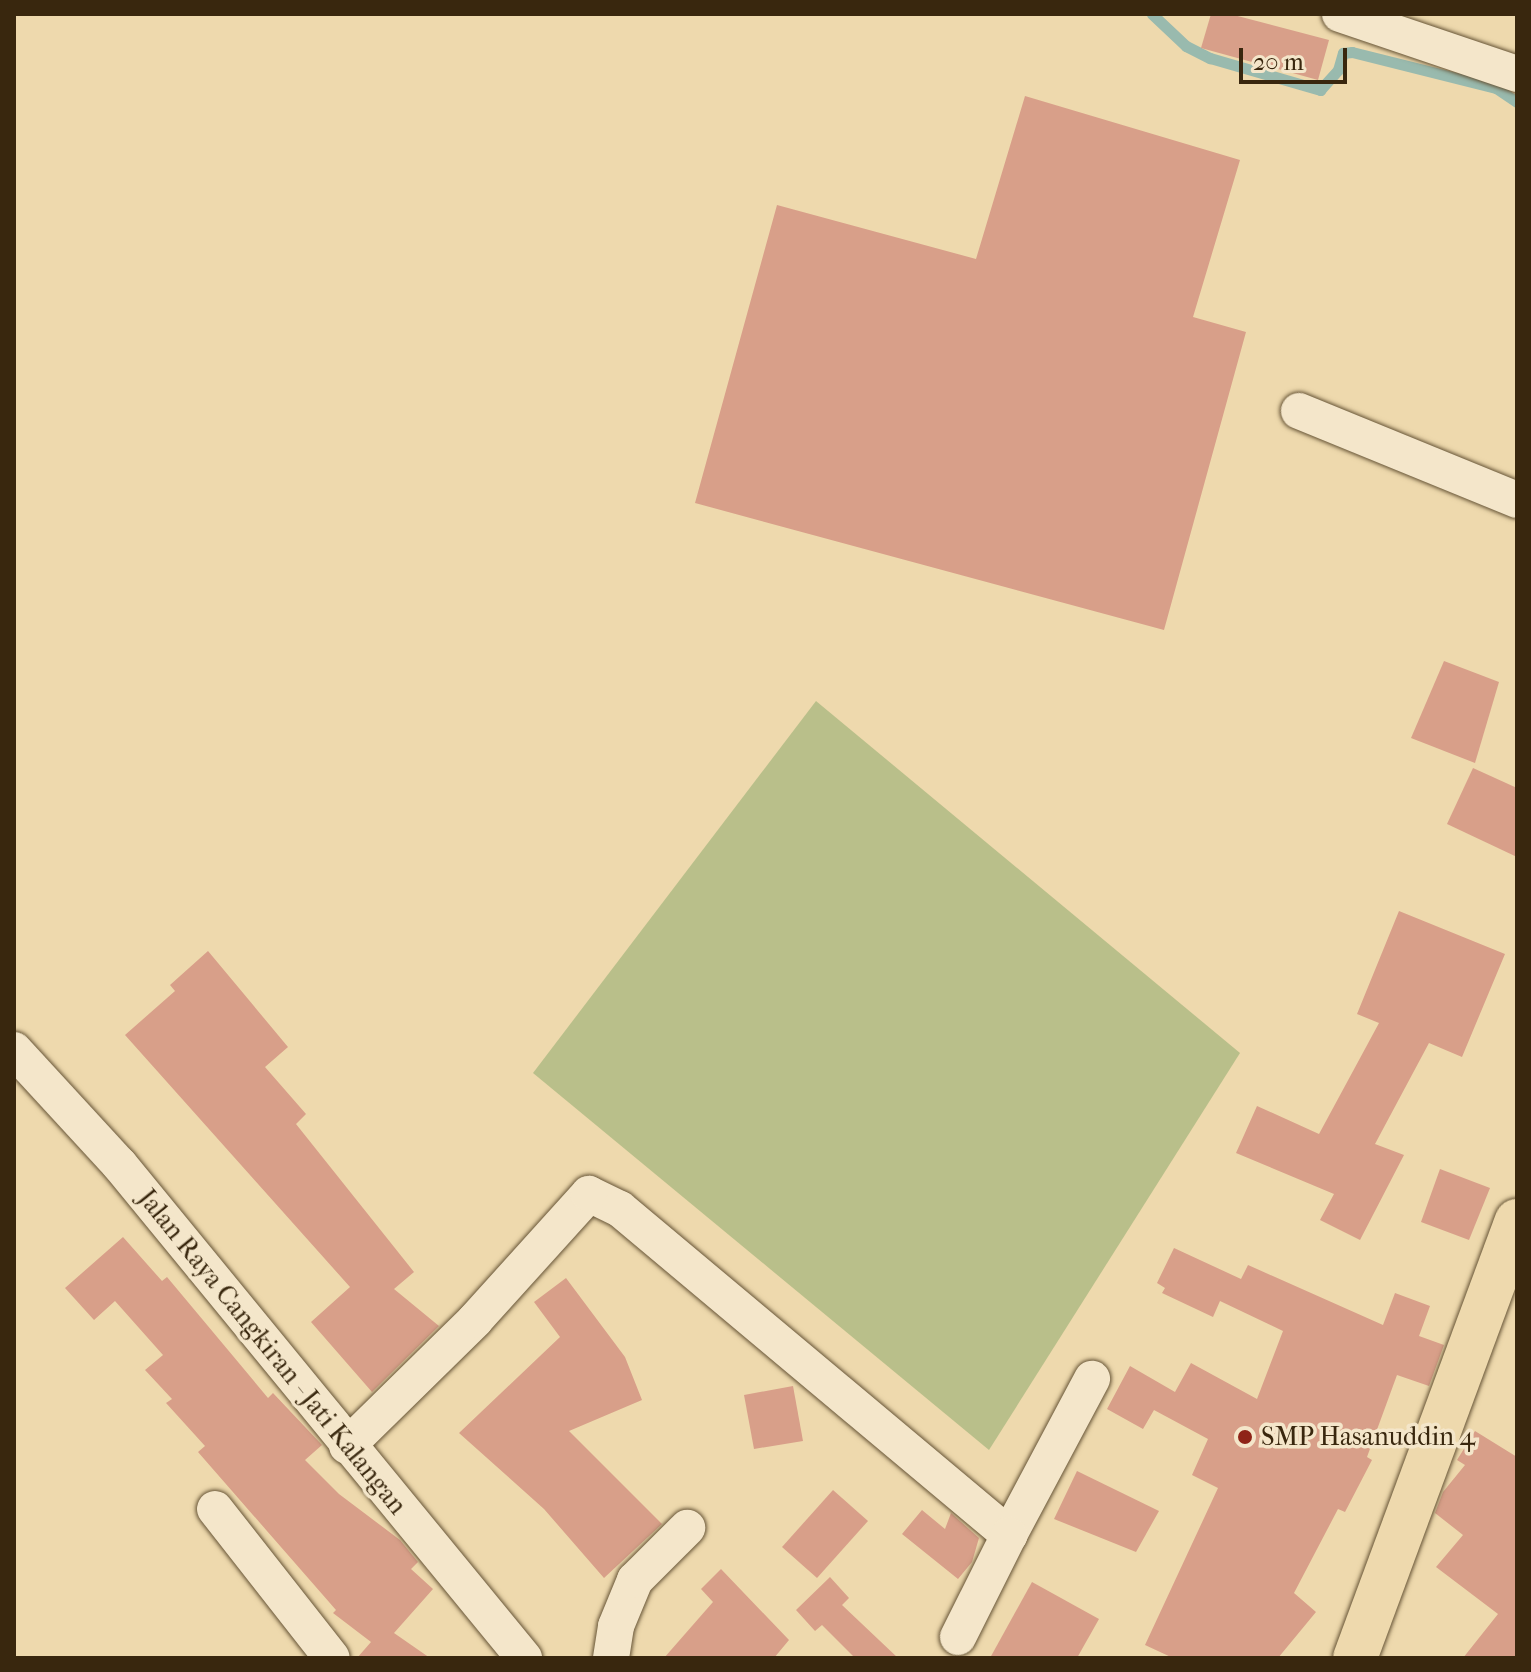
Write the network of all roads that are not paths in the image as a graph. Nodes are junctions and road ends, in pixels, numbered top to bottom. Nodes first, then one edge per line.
1 (1359, 17) edge
2 (1517, 74) edge
3 (1299, 411) dead end
4 (1517, 500) edge
5 (14, 1050) edge
6 (1517, 1221) edge
7 (1505, 1293) edge
8 (1092, 1379) dead end
9 (347, 1446) junction
10 (215, 1509) dead end
11 (687, 1528) dead end
12 (1009, 1535) junction
13 (958, 1637) dead end
14 (332, 1658) edge
15 (524, 1658) edge
16 (611, 1658) edge
17 (1355, 1658) edge

1 - 2 street
3 - 4 street
5 - 9 street, Jalan Raya Cangkiran - Jati Kalangan
6 - 7 main road
7 - 17 main road
8 - 12 street
9 - 12 street
9 - 15 street, Jalan Raya Cangkiran - Jati Kalangan
10 - 14 street
11 - 16 street
12 - 13 street

